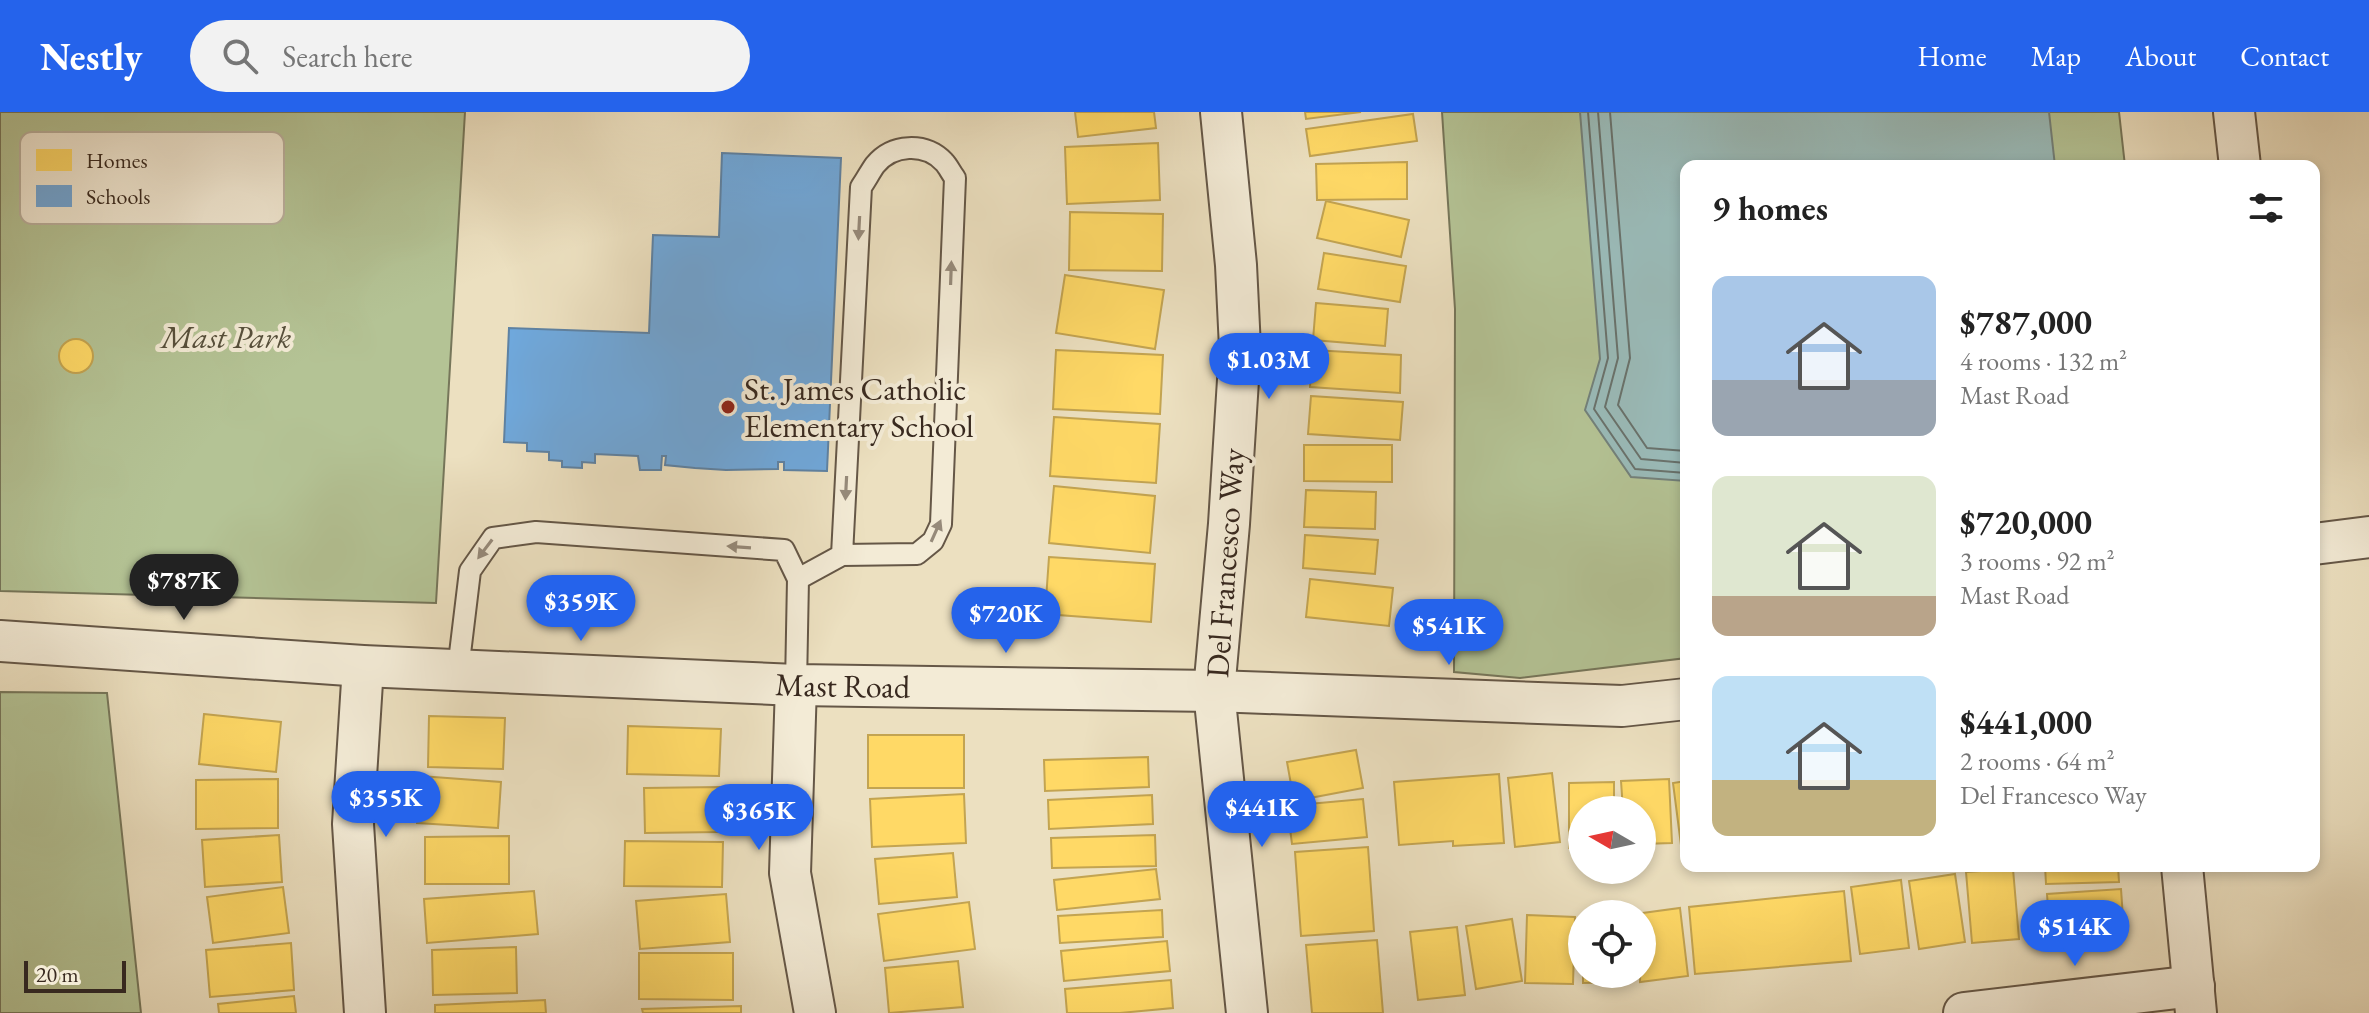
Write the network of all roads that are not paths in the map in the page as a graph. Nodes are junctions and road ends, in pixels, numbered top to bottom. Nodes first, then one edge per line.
1 (1221, 112) edge
2 (2234, 112) edge
3 (2239, 160) edge
4 (2369, 537) edge
5 (2320, 543) edge
6 (842, 555) junction
7 (798, 579) junction
8 (0, 641) edge
9 (363, 666) junction
10 (458, 670) junction
11 (796, 685) junction
12 (1214, 691) junction
13 (1680, 700) edge
14 (2183, 872) edge
15 (2195, 1000) edge
16 (365, 1013) edge
17 (815, 1013) edge
18 (1247, 1013) edge
19 (1964, 1013) edge

1 - 12 street, Del Francesco Way
2 - 3 street
4 - 5 street
6 -> 6 lane
6 - 7 lane
7 -> 10 lane
7 - 11 lane
8 - 9 street, Mast Road
9 - 10 street, Mast Road
9 - 16 street
10 - 11 street, Mast Road
11 - 12 street, Mast Road
11 - 17 street
12 - 13 street, Mast Road
12 - 18 street, Del Francesco Way
14 - 15 street
15 - 19 street

